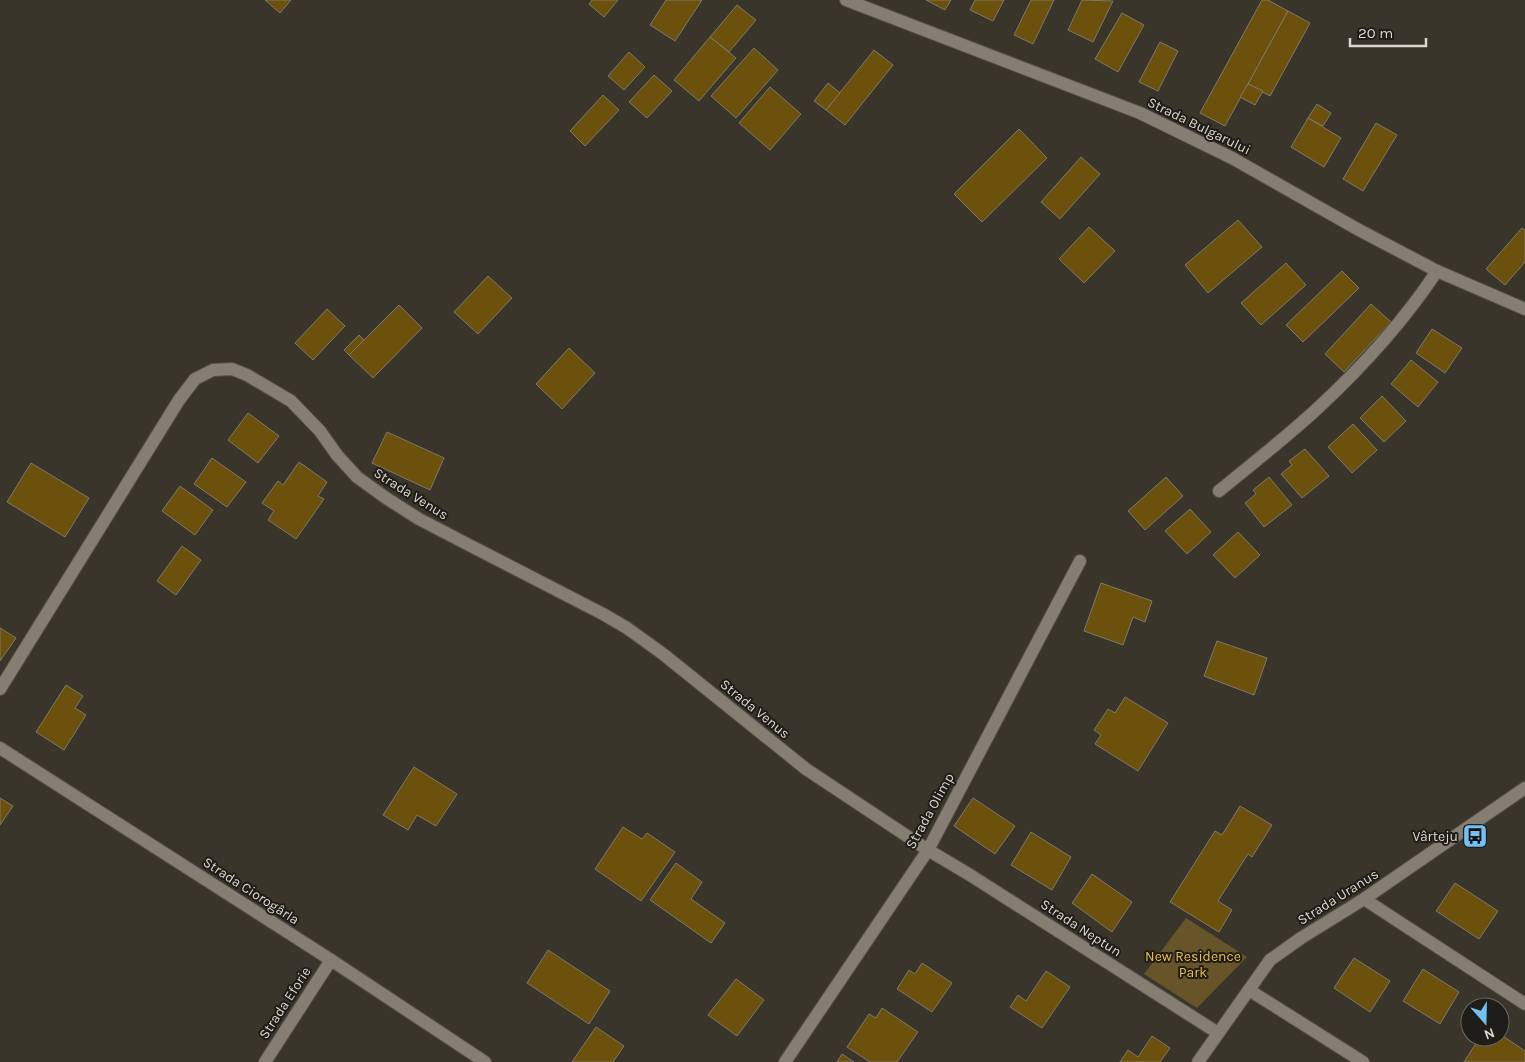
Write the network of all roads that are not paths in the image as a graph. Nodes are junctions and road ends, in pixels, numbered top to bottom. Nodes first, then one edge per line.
1 (846, 0) edge
2 (1437, 271) junction
3 (1525, 309) edge
4 (1219, 491) dead end
5 (1080, 561) dead end
6 (0, 689) edge
7 (0, 748) edge
8 (1525, 788) edge
9 (928, 850) junction
10 (1364, 899) junction
11 (331, 960) junction
12 (1249, 990) junction
13 (1525, 1004) edge
14 (1218, 1033) junction
15 (265, 1062) edge
16 (485, 1062) edge
17 (785, 1062) edge
18 (1198, 1062) edge
19 (1363, 1062) edge

1 - 2 street, Strada Bulgarului
2 - 3 street, Strada Bulgarului
2 - 4 street
5 - 9 street, Strada Olimp
6 - 9 street, Strada Venus
7 - 11 street, Strada Ciorogârla
8 - 10 street, Strada Uranus
9 - 14 street, Strada Neptun
9 - 17 street, Strada Olimp
10 - 12 street, Strada Uranus
10 - 13 street
11 - 15 street, Strada Eforie
11 - 16 street, Strada Ciorogârla
12 - 14 street, Strada Uranus
12 - 19 street
14 - 18 street, Strada Uranus

